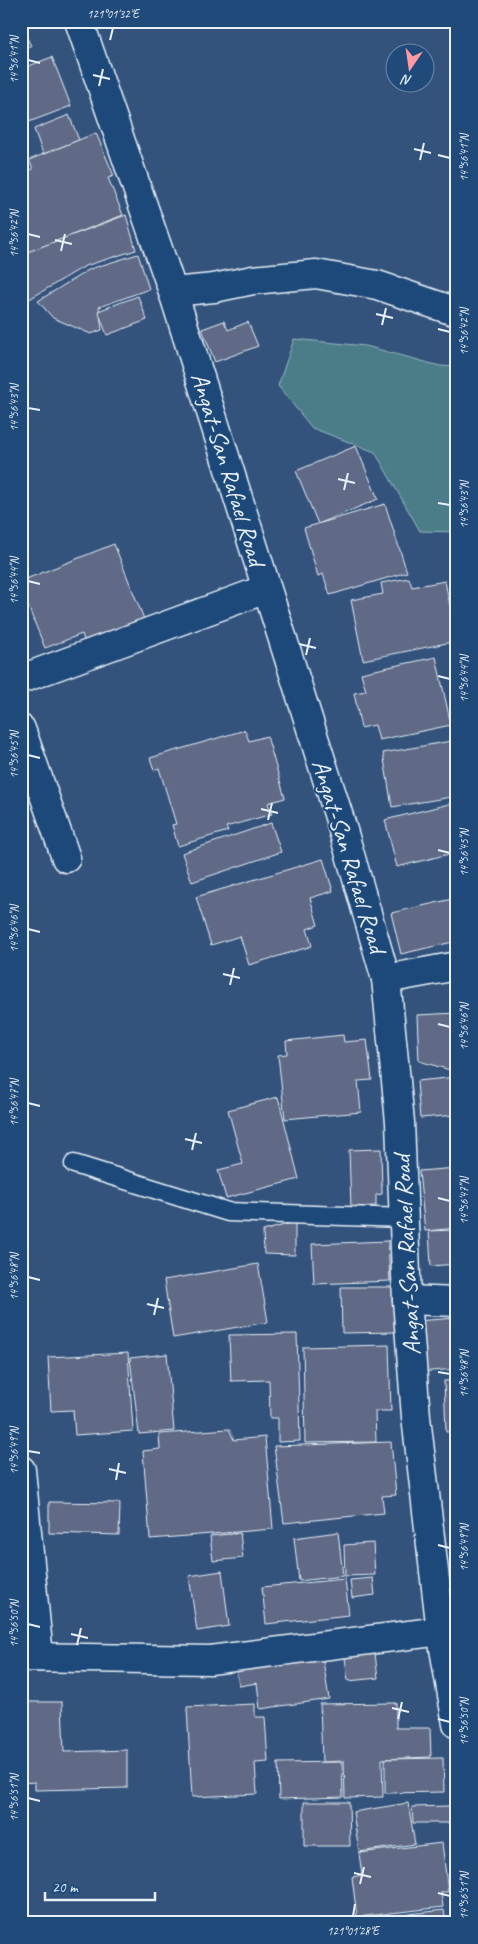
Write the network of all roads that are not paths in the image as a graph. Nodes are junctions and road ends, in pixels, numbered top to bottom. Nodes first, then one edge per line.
1 (79, 21) edge
2 (173, 292) junction
3 (457, 312) edge
4 (266, 589) junction
5 (21, 679) edge
6 (21, 729) edge
7 (66, 858) dead end
8 (457, 966) edge
9 (386, 979) junction
10 (74, 1164) dead end
11 (404, 1218) junction
12 (407, 1300) junction
13 (457, 1302) edge
14 (21, 1470) edge
15 (441, 1631) junction
16 (30, 1657) edge
17 (457, 1724) edge

1 - 2 main road, Angat-San Rafael Road
2 - 3 main road
2 - 4 main road, Angat-San Rafael Road
4 - 5 main road
4 - 9 main road, Angat-San Rafael Road
6 - 7 main road
8 - 9 main road
9 - 11 main road, Angat-San Rafael Road
10 - 11 lane
11 - 12 main road, Angat-San Rafael Road
12 - 13 main road
12 - 15 main road, Angat-San Rafael Road
14 - 16 main road
15 - 16 main road
15 - 17 main road, Angat-San Rafael Road

